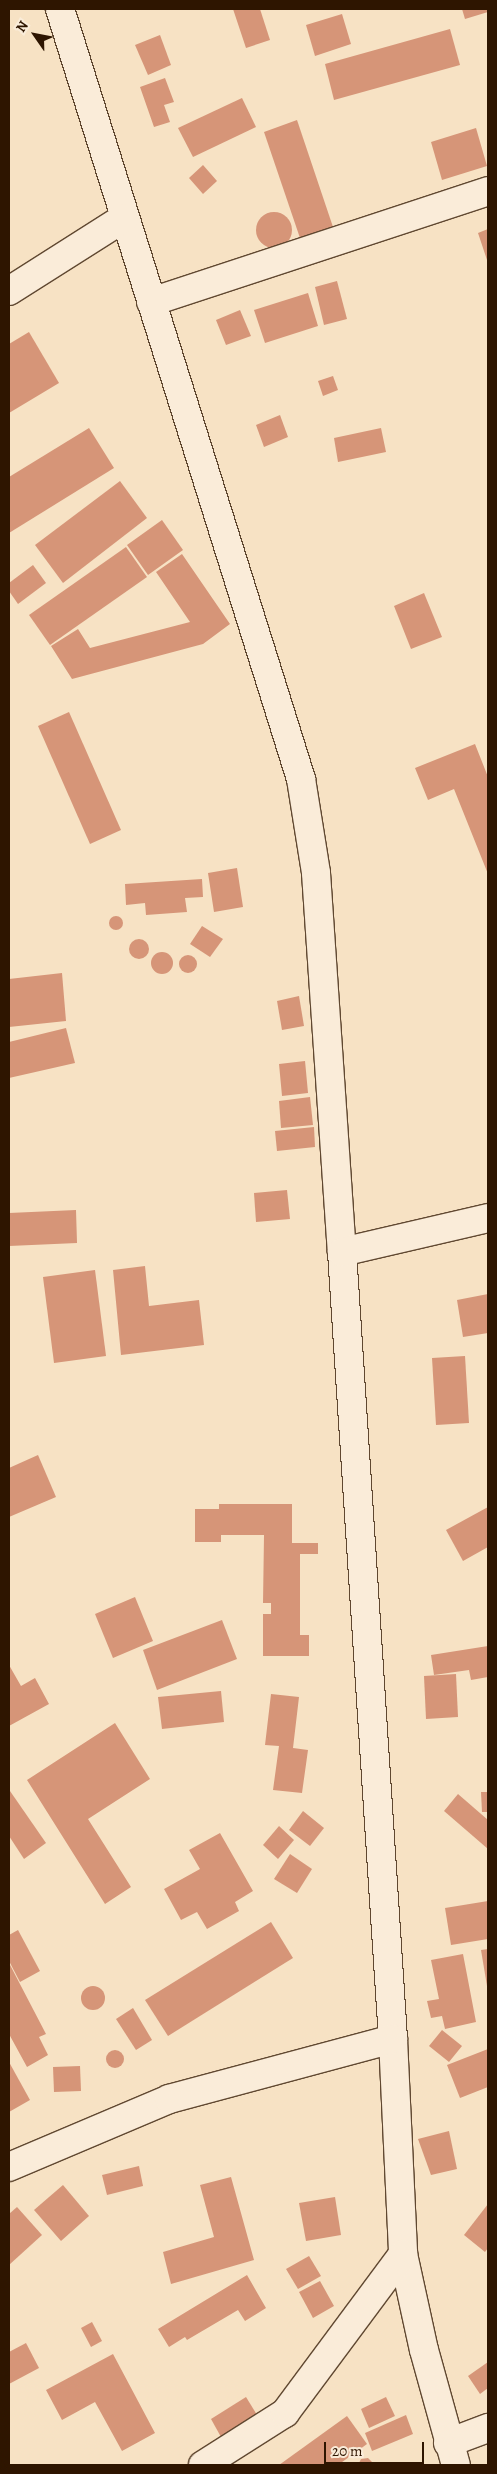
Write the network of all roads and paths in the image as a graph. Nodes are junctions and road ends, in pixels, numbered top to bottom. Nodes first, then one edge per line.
1 (60, 9) edge
2 (488, 191) edge
3 (124, 218) junction
4 (9, 291) edge
5 (151, 302) junction
6 (488, 1218) edge
7 (342, 1252) junction
8 (393, 2039) junction
9 (9, 2167) edge
10 (403, 2254) junction
11 (488, 2428) edge
12 (452, 2454) edge
13 (202, 2465) edge

1 - 3 street
2 - 5 street
3 - 4 street
3 - 5 street
5 - 7 street
6 - 7 street
7 - 8 street
8 - 9 street
8 - 10 street
10 - 12 street
10 - 13 street
11 - 12 street

